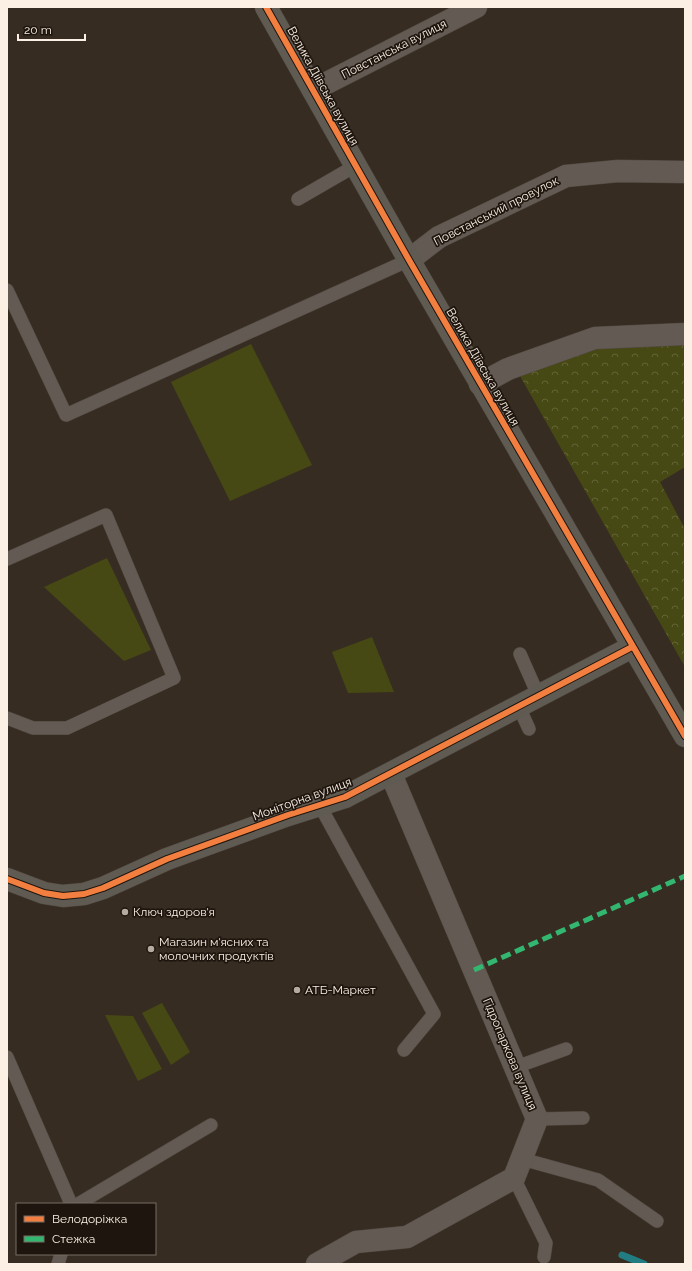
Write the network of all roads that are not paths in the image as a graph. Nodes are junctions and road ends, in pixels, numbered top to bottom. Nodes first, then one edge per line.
1 (266, 7) edge
2 (476, 7) edge
3 (313, 90) junction
4 (355, 166) junction
5 (685, 172) edge
6 (298, 199) dead end
7 (409, 260) junction
8 (7, 290) edge
9 (685, 334) edge
10 (480, 384) junction
11 (7, 559) edge
12 (632, 647) junction
13 (520, 654) dead end
14 (539, 696) junction
15 (519, 707) junction
16 (7, 718) edge
17 (529, 729) dead end
18 (685, 736) edge
19 (391, 774) junction
20 (319, 804) junction
21 (7, 879) edge
22 (566, 1049) dead end
23 (404, 1050) dead end
24 (7, 1057) edge
25 (516, 1067) junction
26 (583, 1118) dead end
27 (537, 1119) junction
28 (211, 1125) dead end
29 (518, 1168) junction
30 (71, 1203) edge
31 (80, 1203) edge
32 (657, 1221) dead end
33 (544, 1257) dead end
34 (317, 1264) edge

1 - 3 street, Велика Діївська вулиця
2 - 3 street, Повстанська вулиця
3 - 4 street, Велика Діївська вулиця
4 - 6 lane
4 - 7 street, Велика Діївська вулиця
5 - 7 street, Повстанський провулок
7 - 8 lane
7 - 10 street, Велика Діївська вулиця
9 - 10 street
10 - 12 street, Велика Діївська вулиця
11 - 16 lane
12 - 14 street, Моніторна вулиця
12 - 18 street, Велика Діївська вулиця
13 - 14 lane
14 - 15 street, Моніторна вулиця
15 - 17 lane
15 - 19 street, Моніторна вулиця
19 - 20 street, Моніторна вулиця
19 - 25 street, Гідропаркова вулиця
20 - 21 street, Моніторна вулиця
20 - 23 lane
22 - 25 lane
24 - 30 lane
25 - 27 street, Гідропаркова вулиця
26 - 27 lane
27 - 29 street, Гідропаркова вулиця
28 - 31 lane
29 - 32 lane
29 - 33 lane
29 - 34 street

